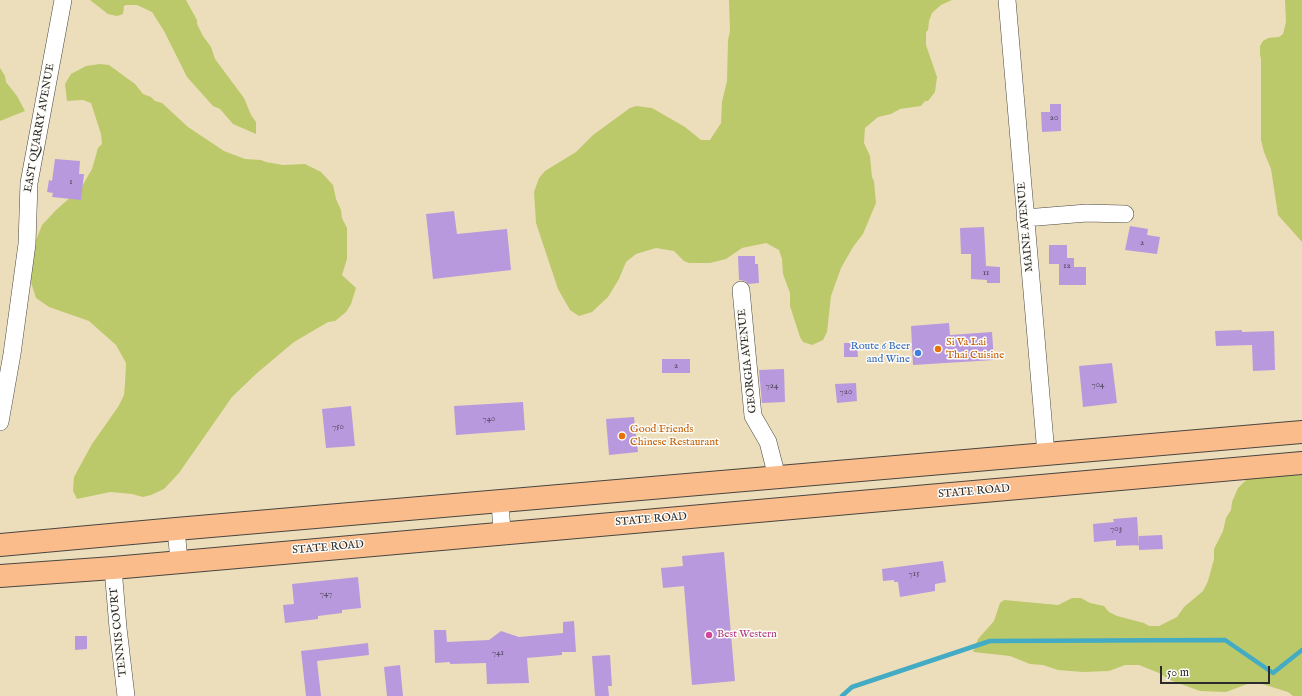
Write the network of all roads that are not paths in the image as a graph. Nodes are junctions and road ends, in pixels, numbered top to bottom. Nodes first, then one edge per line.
1 (63, 0) edge
2 (1007, 0) edge
3 (1125, 214) dead end
4 (1025, 218) junction
5 (741, 290) dead end
6 (0, 422) edge
7 (1302, 432) edge
8 (1046, 454) junction
9 (1302, 463) edge
10 (777, 476) junction
11 (500, 501) junction
12 (176, 528) junction
13 (502, 533) junction
14 (0, 545) edge
15 (179, 562) junction
16 (113, 568) junction
17 (0, 576) edge
18 (126, 696) edge

1 - 6 street, EAST QUARRY AVENUE
2 - 4 street, MAINE AVENUE
3 - 4 street
4 - 8 street, MAINE AVENUE
5 - 10 street, GEORGIA AVENUE
7 - 8 main road
8 - 10 main road
9 - 13 main road, STATE ROAD
10 - 11 main road
11 - 12 main road
11 - 13 street
12 - 14 main road
12 - 15 street
13 - 15 main road, STATE ROAD
15 - 16 main road, STATE ROAD
16 - 17 main road, STATE ROAD
16 - 18 street, TENNIS COURT

